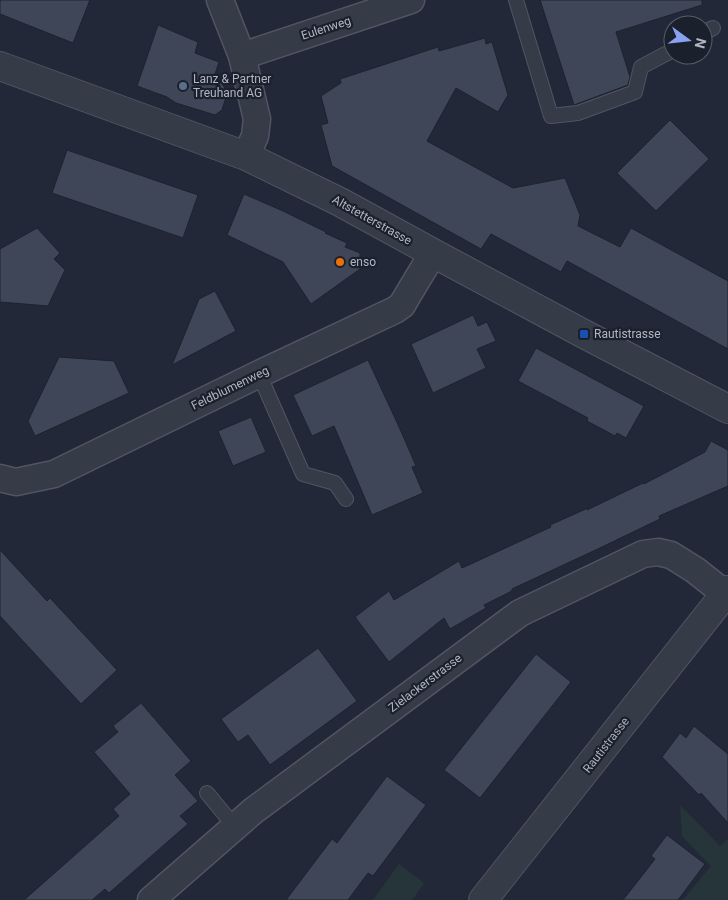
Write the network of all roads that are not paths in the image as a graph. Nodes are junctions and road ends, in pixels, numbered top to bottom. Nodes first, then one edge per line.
1 (220, 0) edge
2 (411, 0) edge
3 (516, 0) edge
4 (663, 55) edge
5 (242, 56) junction
6 (0, 66) edge
7 (246, 156) junction
8 (433, 253) junction
9 (260, 374) junction
10 (728, 409) edge
11 (0, 478) edge
12 (346, 499) dead end
13 (727, 593) edge
14 (207, 793) dead end
15 (235, 827) junction
16 (151, 900) edge
17 (483, 900) edge

1 - 5 street
2 - 5 street, Eulenweg
3 - 4 lane
5 - 7 street
6 - 7 street, Altstetterstrasse
7 - 8 street, Altstetterstrasse
8 - 9 street, Feldblumenweg
8 - 10 street, Altstetterstrasse
9 - 11 street, Feldblumenweg
9 - 12 lane
13 - 15 street, Zielackerstrasse
13 - 17 street, Rautistrasse
14 - 15 lane
15 - 16 street, Zielackerstrasse

